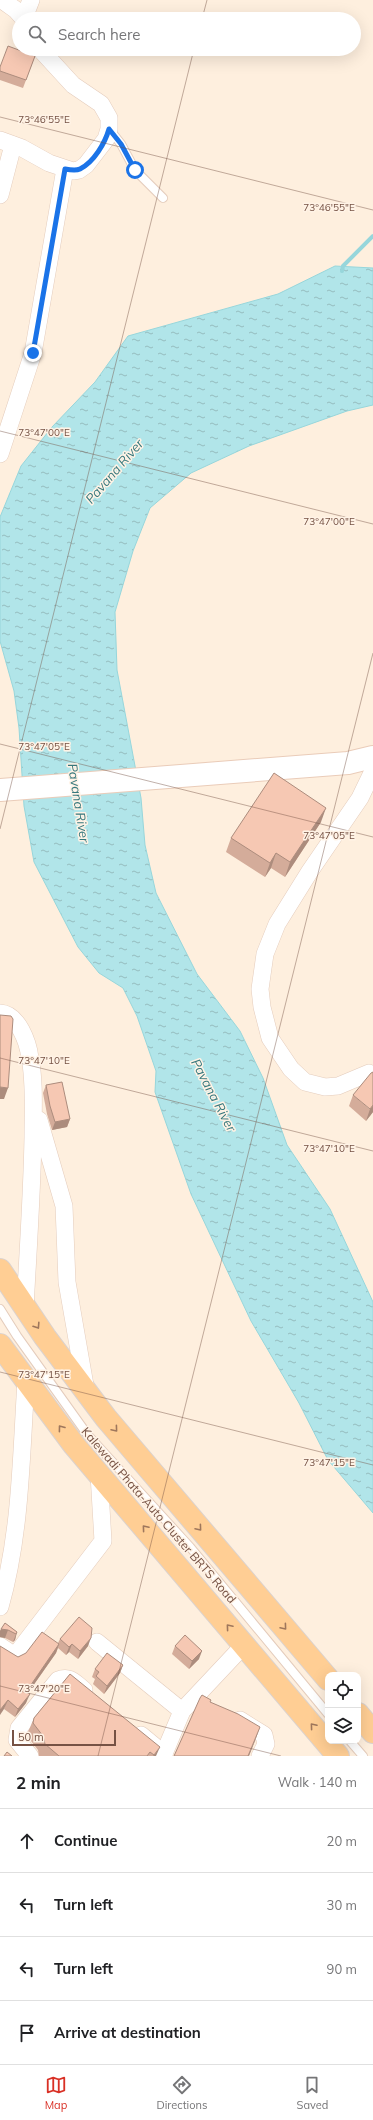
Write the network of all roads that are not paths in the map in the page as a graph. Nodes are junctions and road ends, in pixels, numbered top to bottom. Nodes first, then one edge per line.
1 (2, 0) edge
2 (31, 0) edge
3 (17, 12) edge
4 (26, 12) edge
5 (46, 56) edge
6 (109, 129) junction
7 (6, 143) edge
8 (65, 169) junction
9 (0, 195) edge
10 (163, 198) dead end
11 (0, 454) edge
12 (373, 757) edge
13 (371, 781) edge
14 (0, 790) edge
15 (0, 1013) edge
16 (369, 1073) edge
17 (33, 1101) junction
18 (0, 1270) edge
19 (25, 1308) junction
20 (0, 1309) edge
21 (0, 1345) edge
22 (26, 1381) junction
23 (87, 1393) junction
24 (99, 1474) junction
25 (0, 1607) edge
26 (97, 1642) dead end
27 (244, 1645) junction
28 (0, 1646) edge
29 (325, 1675) edge
30 (99, 1702) edge
31 (325, 1710) edge
32 (182, 1711) junction
33 (228, 1714) edge
34 (361, 1718) edge
35 (129, 1726) edge
36 (373, 1732) edge
37 (352, 1744) edge
38 (164, 1755) edge
39 (30, 1756) edge
40 (260, 1756) edge
41 (338, 1756) edge
42 (362, 1756) edge

1 - 3 street
2 - 4 street
5 - 6 street
6 - 8 street
6 - 10 lane
7 - 8 street
7 - 9 street
8 - 11 street
12 - 14 main road
13 - 16 street
15 - 17 street
17 - 19 street
17 - 23 street
18 - 19 main road
19 -> 23 main road
20 - 31 lane, Kalewadi Phata-Auto Cluster BRTS Road
21 - 22 main road
24 -> 22 main road
22 - 25 street
23 -> 29 main road
27 -> 24 main road
24 - 28 street
26 - 32 street
27 - 32 street
41 -> 27 main road
30 - 39 street
32 - 38 street
33 - 40 street
34 - 36 main road
35 - 38 street
37 - 42 lane

